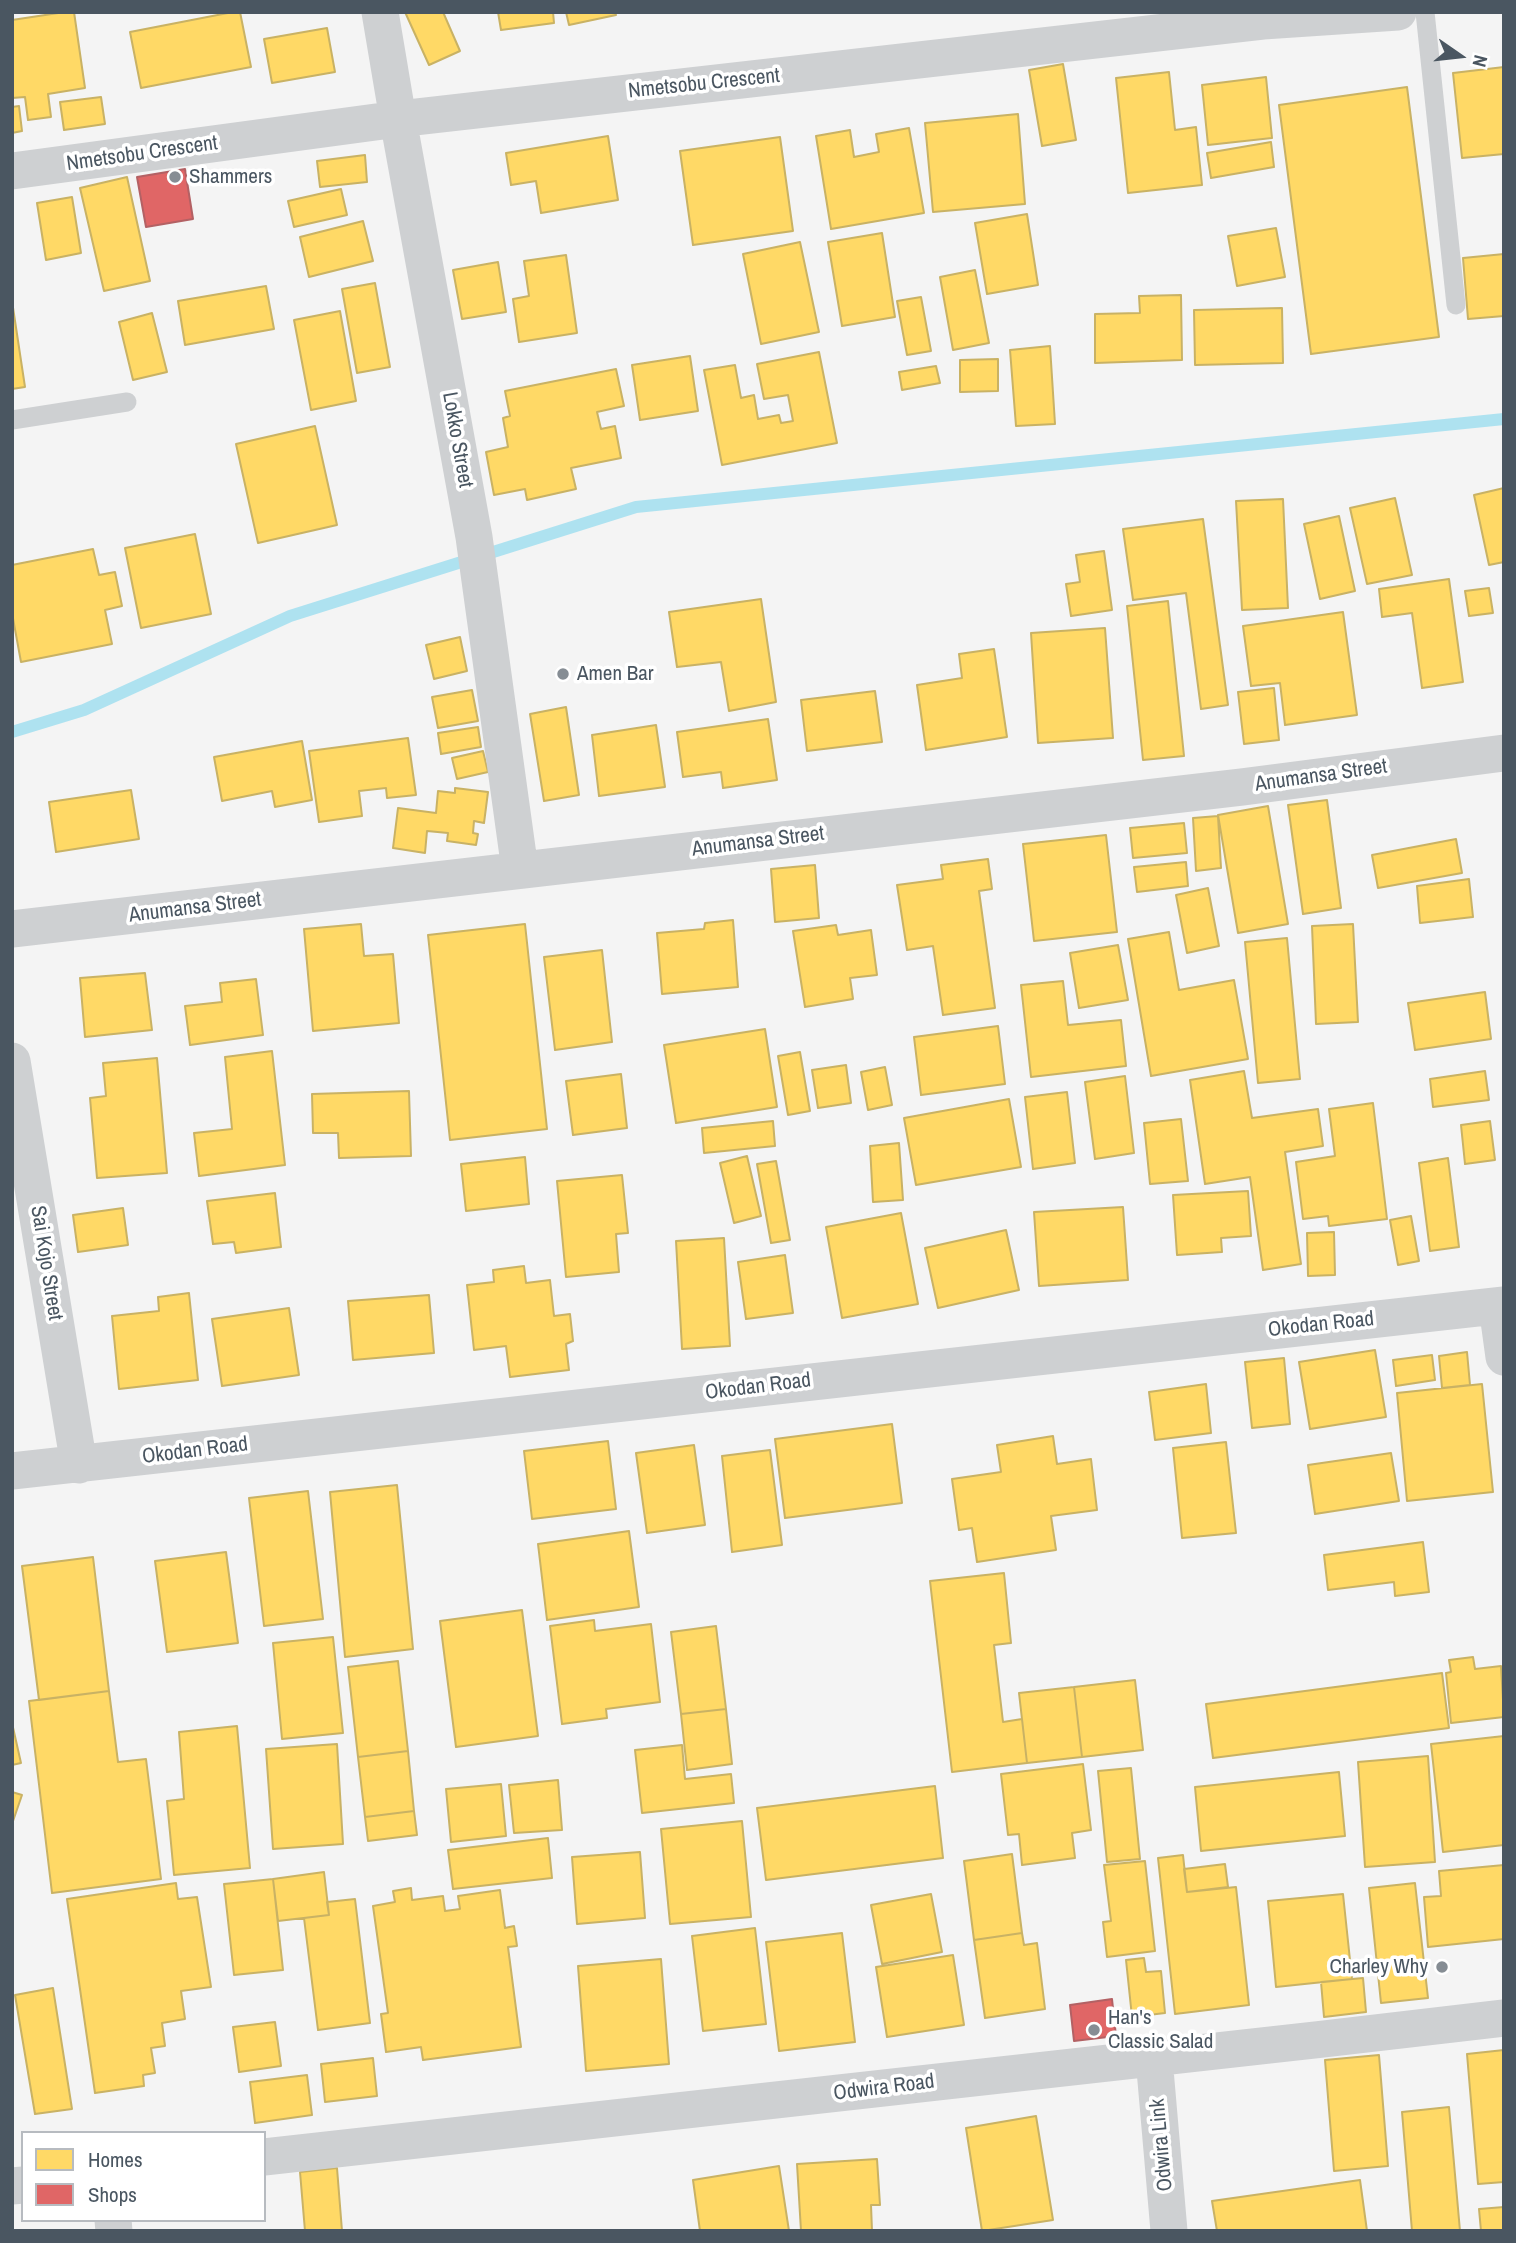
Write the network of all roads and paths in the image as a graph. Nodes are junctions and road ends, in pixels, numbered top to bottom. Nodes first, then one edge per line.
1 (380, 12) edge
2 (1398, 12) edge
3 (1425, 12) edge
4 (1262, 17) edge
5 (398, 119) junction
6 (12, 171) edge
7 (1456, 305) dead end
8 (127, 402) dead end
9 (12, 419) edge
10 (1504, 753) edge
11 (520, 870) junction
12 (12, 929) edge
13 (12, 1061) edge
14 (1501, 1305) edge
15 (1504, 1357) edge
16 (79, 1465) junction
17 (12, 1471) edge
18 (1504, 2018) edge
19 (1154, 2058) junction
20 (266, 2157) edge
21 (1169, 2231) edge

1 - 5 street, Lokko Street
2 - 4 street, Nmetsobu Crescent
3 - 7 lane
4 - 5 street, Nmetsobu Crescent
5 - 6 street, Nmetsobu Crescent
5 - 11 street, Lokko Street
8 - 9 lane
10 - 11 street, Anumansa Street
11 - 12 street, Anumansa Street
13 - 16 street, Sai Kojo Street
14 - 15 street
14 - 16 street, Okodan Road
16 - 17 street, Okodan Road
18 - 19 street, Odwira Road
19 - 20 street, Odwira Road
19 - 21 street, Odwira Link

